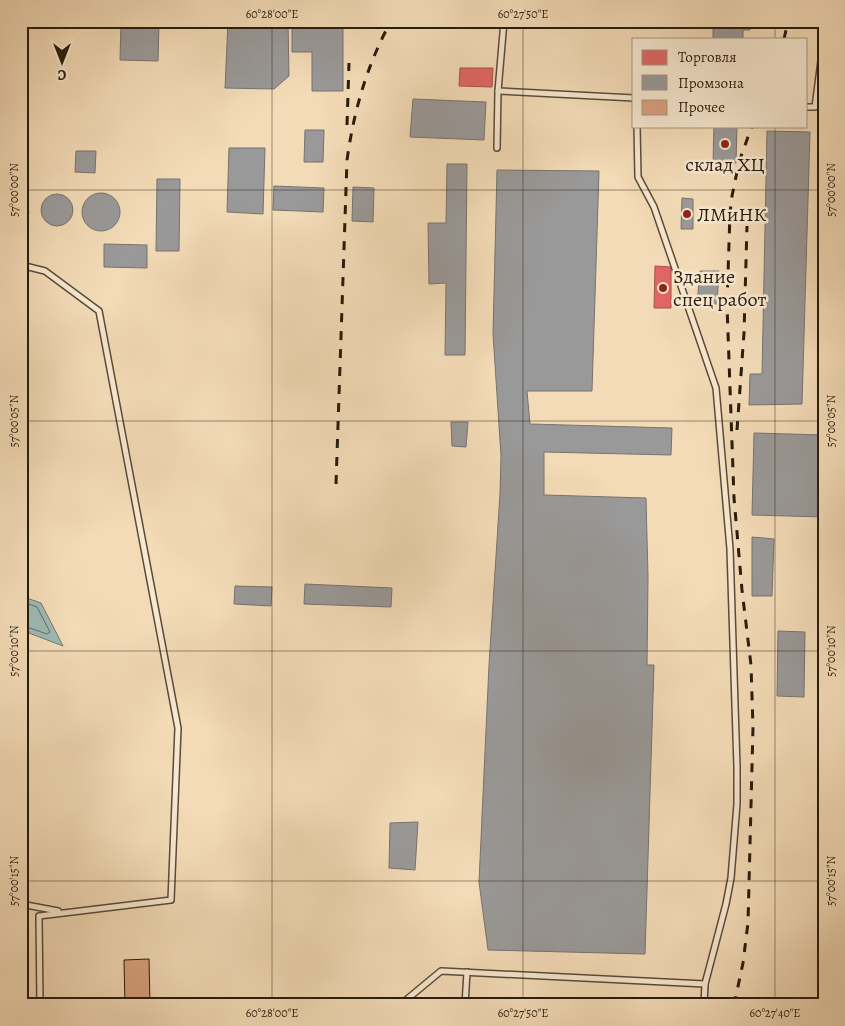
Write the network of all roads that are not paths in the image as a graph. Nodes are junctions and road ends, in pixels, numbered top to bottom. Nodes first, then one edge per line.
1 (504, 21) edge
2 (824, 38) edge
3 (498, 91) junction
4 (632, 98) edge
5 (808, 107) edge
6 (637, 128) edge
7 (497, 148) dead end
8 (21, 265) edge
9 (21, 904) edge
10 (60, 912) junction
11 (467, 972) junction
12 (705, 984) junction
13 (40, 1005) edge
14 (400, 1005) edge
15 (465, 1005) edge
16 (704, 1005) edge

1 - 3 lane
2 - 5 lane
3 - 4 lane
3 - 7 lane
6 - 12 lane
8 - 10 lane
9 - 10 lane
10 - 13 lane
11 - 12 lane
11 - 14 lane
11 - 15 lane
12 - 16 lane

